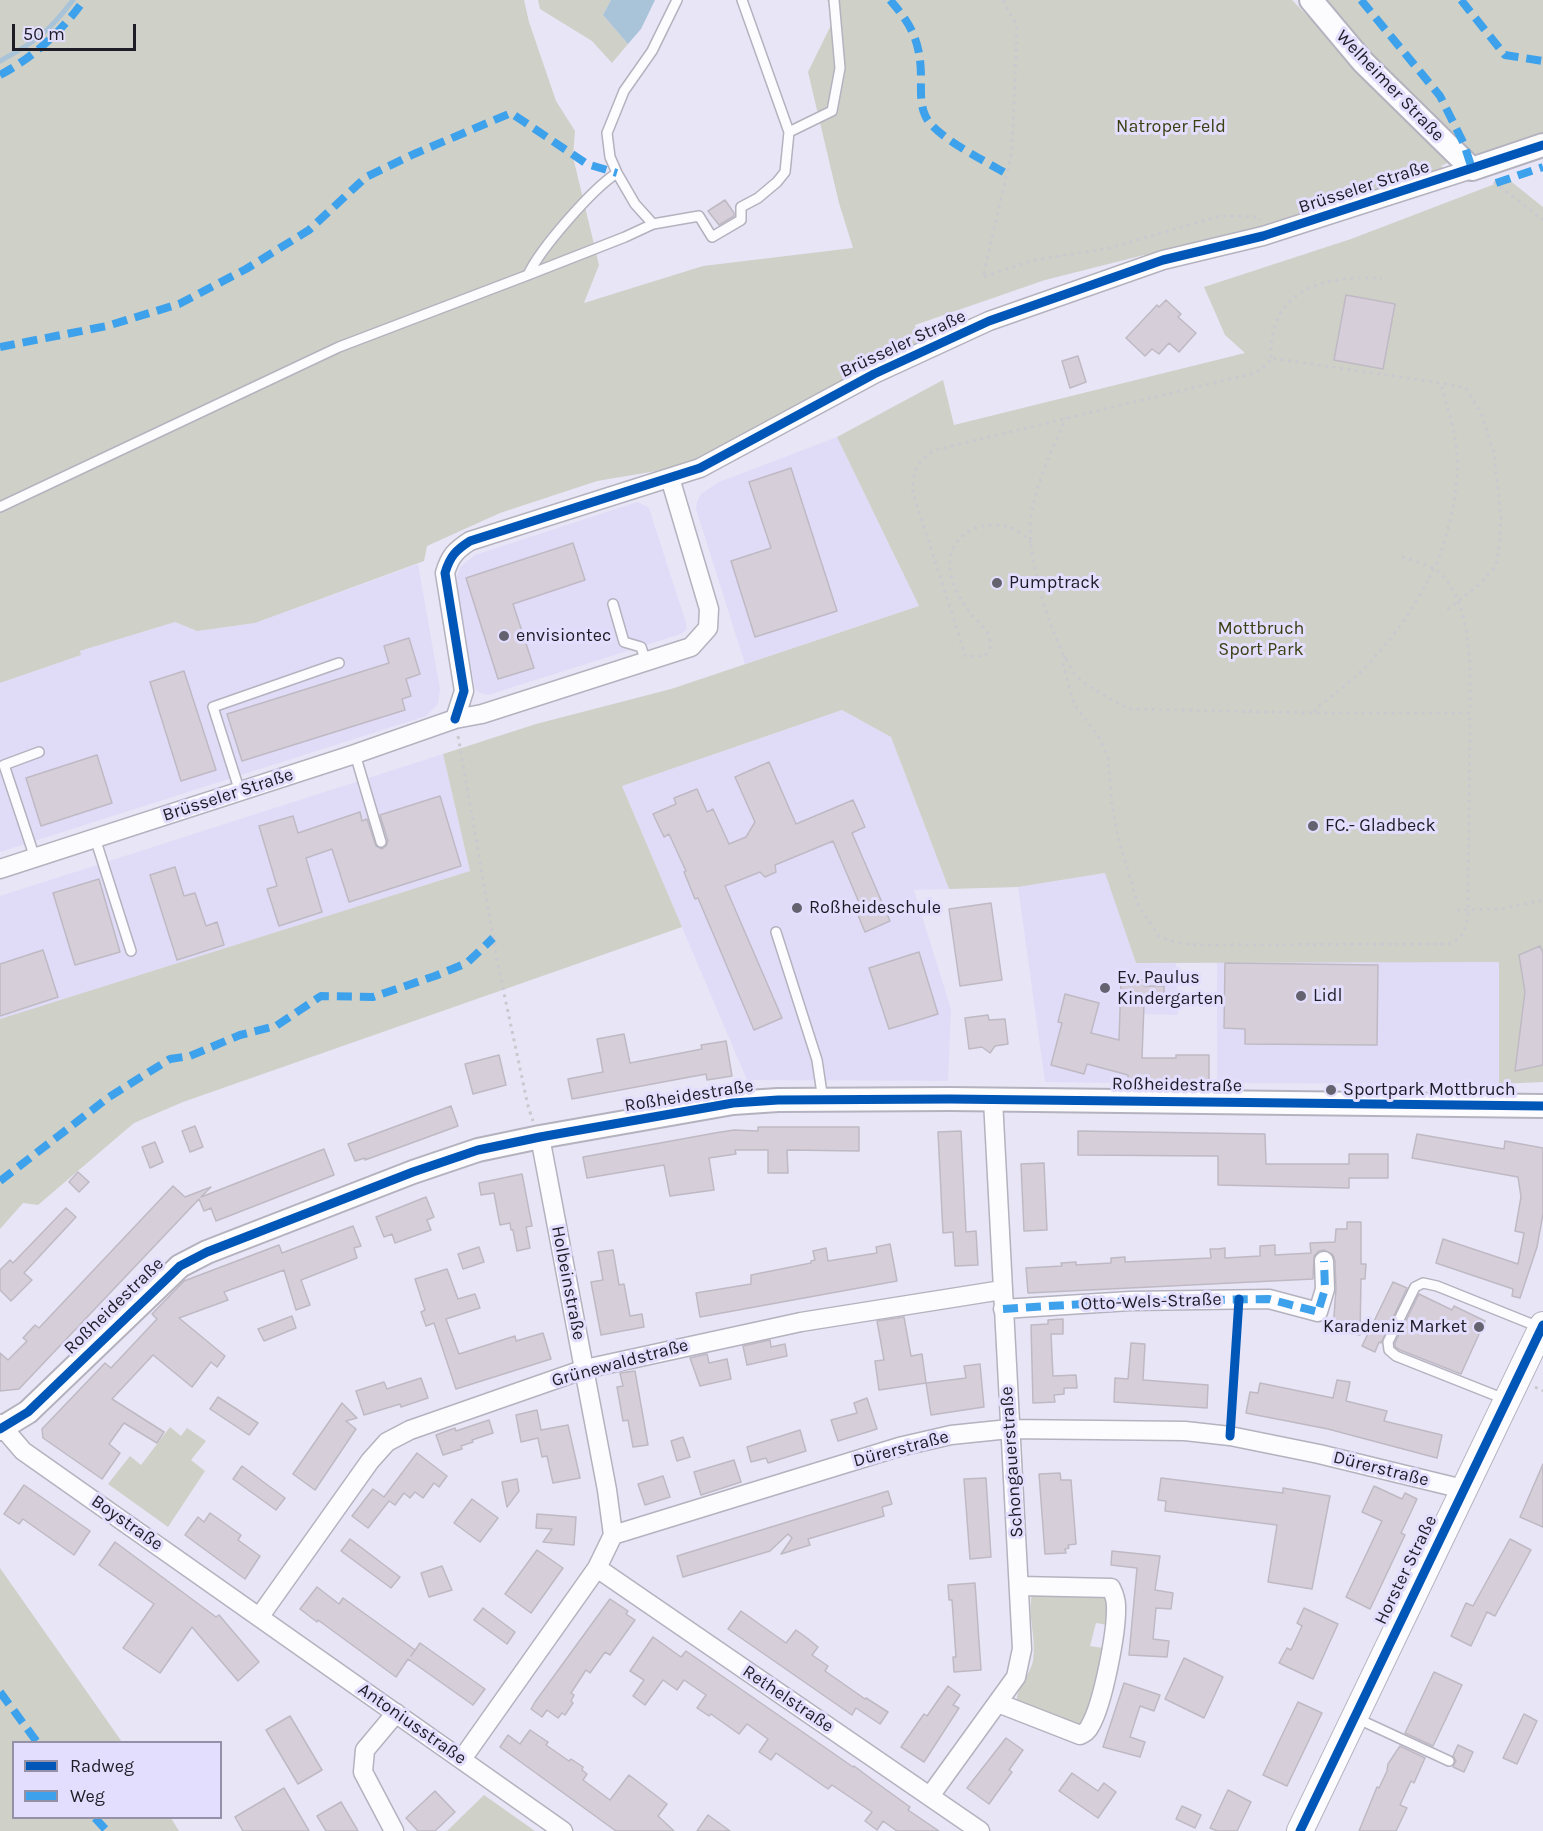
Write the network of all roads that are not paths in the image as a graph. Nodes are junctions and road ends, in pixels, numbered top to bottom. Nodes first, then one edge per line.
1 (677, 0) edge
2 (742, 0) edge
3 (834, 0) edge
4 (1311, 0) edge
5 (789, 132) junction
6 (1543, 145) edge
7 (1472, 169) junction
8 (617, 173) junction
9 (653, 224) junction
10 (528, 275) junction
11 (670, 478) junction
12 (0, 507) edge
13 (613, 604) dead end
14 (646, 662) junction
15 (339, 663) dead end
16 (455, 719) junction
17 (39, 752) dead end
18 (355, 754) junction
19 (240, 792) junction
20 (95, 838) junction
21 (381, 842) dead end
22 (35, 858) junction
23 (0, 869) edge
24 (776, 932) dead end
25 (131, 951) dead end
26 (823, 1100) junction
27 (993, 1100) junction
28 (1543, 1106) edge
29 (540, 1137) junction
30 (1324, 1261) dead end
31 (1002, 1290) junction
32 (1003, 1310) junction
33 (1542, 1326) edge
34 (585, 1369) junction
35 (1507, 1400) junction
36 (1, 1427) edge
37 (1009, 1429) junction
38 (1463, 1489) junction
39 (613, 1535) junction
40 (597, 1568) junction
41 (1020, 1586) junction
42 (260, 1616) junction
43 (998, 1703) junction
44 (396, 1713) junction
45 (1354, 1717) junction
46 (462, 1759) junction
47 (1449, 1761) dead end
48 (930, 1796) junction
49 (394, 1831) edge
50 (563, 1831) edge
51 (980, 1831) edge
52 (1300, 1831) edge

1 - 8 lane
2 - 5 lane
3 - 5 lane
4 - 7 street, Welheimer Straße
5 - 9 lane
6 - 7 street, Brüsseler Straße
7 - 11 street, Brüsseler Straße
8 - 9 lane
8 - 10 lane
9 - 10 lane
10 - 12 lane
11 - 14 street, Brüsseler Straße
11 - 16 street, Brüsseler Straße
13 - 14 lane
14 - 16 street, Brüsseler Straße
15 - 19 lane
16 - 18 street, Brüsseler Straße
17 - 22 lane
18 - 19 street, Brüsseler Straße
18 - 21 lane
19 - 20 street, Brüsseler Straße
20 - 22 street, Brüsseler Straße
20 - 25 lane
22 - 23 street, Brüsseler Straße
24 - 26 lane
26 - 27 street, Roßheidestraße
26 - 29 street, Roßheidestraße
27 - 28 street, Roßheidestraße
27 - 31 street, Schongauerstraße
29 - 34 street, Holbeinstraße
29 - 36 street, Roßheidestraße
30 - 32 street, Otto-Wels-Straße
31 - 32 street, Schongauerstraße
31 - 34 street, Grünewaldstraße
32 - 37 street, Schongauerstraße
33 - 35 main road, Horster Straße
33 - 35 lane
34 - 39 street, Holbeinstraße
34 - 42 street, Grünewaldstraße
35 - 38 main road, Horster Straße
36 - 42 street, Boystraße
37 - 38 street, Dürerstraße
37 - 39 street, Dürerstraße
37 - 41 street, Schongauerstraße
38 - 45 main road, Horster Straße
39 - 40 street
40 - 46 street
40 - 48 street, Rethelstraße
41 - 43 street, Schongauerstraße
41 - 43 street
42 - 44 street, Antoniusstraße
43 - 48 street, Schongauerstraße
44 - 46 street, Antoniusstraße
44 - 49 street
45 - 47 lane
45 - 52 main road, Horster Straße
46 - 50 street, Antoniusstraße
48 - 51 street, Rethelstraße

